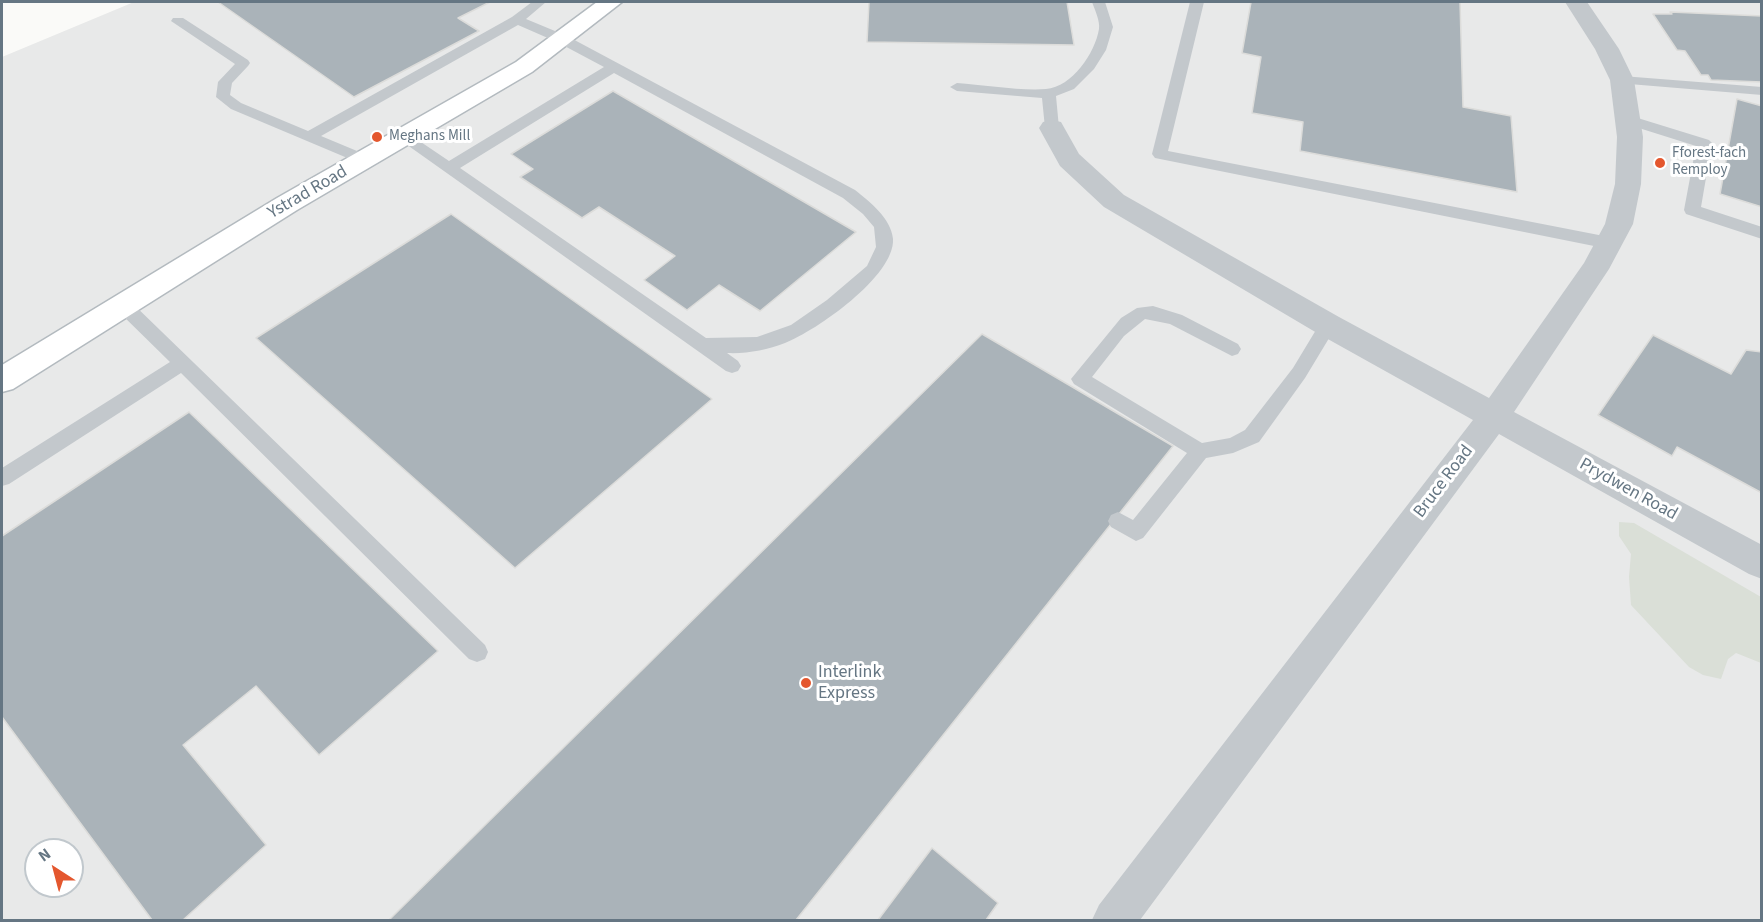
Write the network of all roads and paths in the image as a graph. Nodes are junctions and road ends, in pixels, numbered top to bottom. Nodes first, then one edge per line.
1 (539, 2) edge
2 (611, 2) edge
3 (1099, 2) edge
4 (1197, 2) edge
5 (1576, 2) edge
6 (517, 20) junction
7 (178, 21) dead end
8 (562, 39) junction
9 (614, 67) junction
10 (1622, 80) junction
11 (957, 87) dead end
12 (1761, 91) edge
13 (1048, 94) junction
14 (1628, 120) junction
15 (1052, 128) joint
16 (404, 136) junction
17 (308, 137) junction
18 (364, 160) junction
19 (449, 168) junction
20 (1761, 233) edge
21 (1609, 243) junction
22 (123, 305) junction
23 (1328, 325) junction
24 (702, 345) junction
25 (1232, 349) dead end
26 (182, 363) junction
27 (732, 366) dead end
28 (2, 380) edge
29 (1494, 416) junction
30 (1200, 451) junction
31 (2, 478) edge
32 (1118, 521) dead end
33 (1761, 563) edge
34 (477, 652) dead end
35 (1114, 921) edge

1 - 6 lane
2 - 8 street, Ystrad Road
3 - 13 lane
4 - 21 lane
5 - 10 street, Bruce Road
6 - 8 lane
6 - 17 lane
7 - 17 lane
8 - 9 lane
8 - 16 street, Ystrad Road
9 - 19 lane
9 - 24 lane
10 - 12 lane
10 - 14 street, Bruce Road
11 - 13 lane
13 - 15 lane
14 - 20 lane
14 - 21 street, Bruce Road
15 - 23 street, Prydwen Road
16 - 18 street, Ystrad Road
16 - 19 lane
17 - 18 lane
18 - 22 street, Ystrad Road
19 - 24 lane
21 - 29 street, Bruce Road
22 - 26 lane
22 - 28 street, Ystrad Road
23 - 29 street, Prydwen Road
23 - 30 lane
24 - 27 lane
25 - 30 lane
26 - 31 lane
26 - 34 lane
29 - 33 street, Prydwen Road
29 - 35 street, Bruce Road
30 - 32 lane

